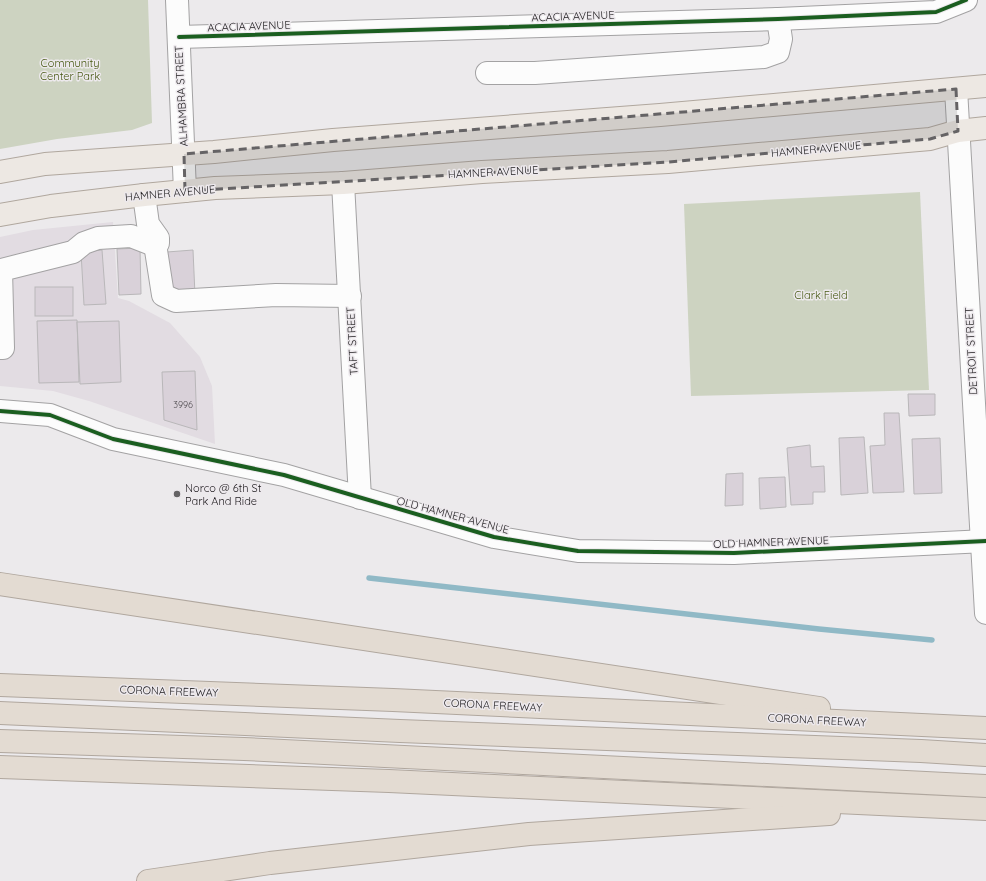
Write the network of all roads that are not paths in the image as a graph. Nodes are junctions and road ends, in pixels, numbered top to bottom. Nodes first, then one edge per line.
1 (177, 0) edge
2 (966, 0) edge
3 (778, 19) junction
4 (178, 37) junction
5 (487, 73) dead end
6 (986, 86) edge
7 (956, 89) junction
8 (986, 128) edge
9 (958, 131) junction
10 (184, 154) junction
11 (0, 172) edge
12 (343, 183) junction
13 (185, 191) junction
14 (144, 194) junction
15 (0, 215) edge
16 (156, 244) junction
17 (0, 270) edge
18 (350, 296) junction
19 (0, 348) edge
20 (0, 411) edge
21 (360, 498) junction
22 (984, 541) edge
23 (0, 584) edge
24 (986, 613) edge
25 (0, 685) edge
26 (0, 713) edge
27 (937, 726) junction
28 (986, 728) edge
29 (0, 741) edge
30 (986, 755) edge
31 (0, 767) edge
32 (986, 786) edge
33 (933, 807) junction
34 (986, 809) edge
35 (148, 881) edge

1 - 4 street, ALHAMBRA STREET
2 - 3 street, ACACIA AVENUE
3 - 4 street, ACACIA AVENUE
3 - 5 street
4 - 10 street, ALHAMBRA STREET
6 - 7 main road
7 - 9 street, DETROIT STREET
7 - 10 main road
8 - 9 main road, HAMNER AVENUE
9 - 12 main road, HAMNER AVENUE
9 - 22 street, DETROIT STREET
10 - 11 main road
10 - 13 street, ALHAMBRA STREET
12 - 13 main road, HAMNER AVENUE
12 - 18 street, TAFT STREET
13 - 14 main road, HAMNER AVENUE
14 - 15 main road, HAMNER AVENUE
14 - 16 street
16 - 17 street
16 - 18 street
17 - 19 street
18 - 21 street, TAFT STREET
20 - 21 street, OLD HAMNER AVENUE
21 - 22 street, OLD HAMNER AVENUE
22 - 24 street, DETROIT STREET
23 - 27 highway
25 - 27 highway, CORONA FREEWAY
26 - 30 highway
27 - 28 highway, CORONA FREEWAY
29 - 32 highway
31 - 33 highway
33 - 34 highway
33 - 35 highway

